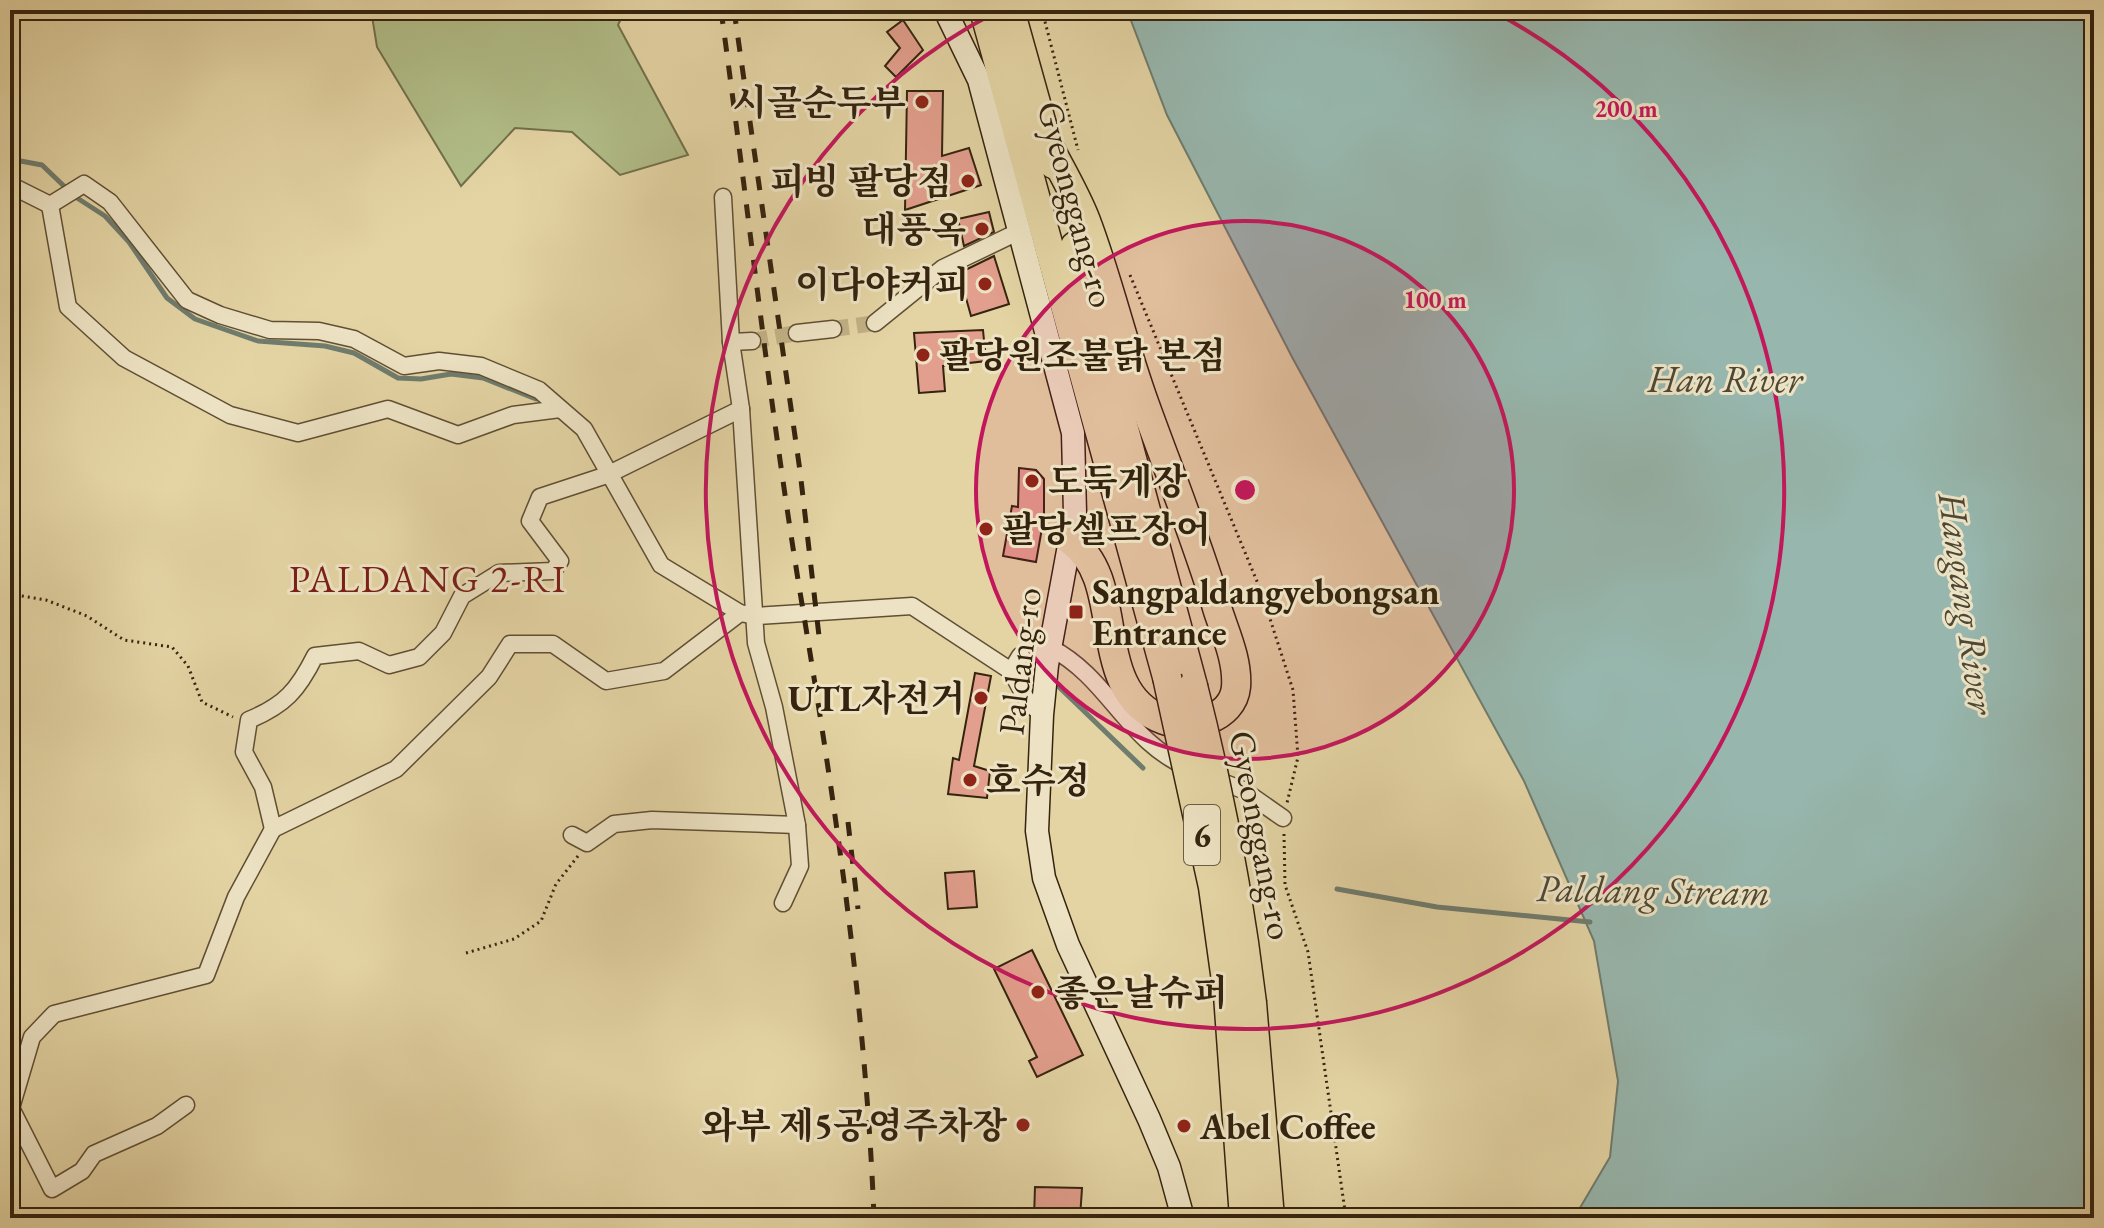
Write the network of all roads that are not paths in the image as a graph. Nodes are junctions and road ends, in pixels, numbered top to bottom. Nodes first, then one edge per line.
1 (945, 10) edge
2 (984, 10) edge
3 (1010, 10) edge
4 (1048, 145) junction
5 (10, 185) edge
6 (723, 197) dead end
7 (55, 202) junction
8 (1022, 230) junction
9 (875, 323) tunnel mouth
10 (833, 329) tunnel mouth
11 (797, 333) tunnel mouth
12 (752, 341) tunnel mouth
13 (731, 342) junction
14 (560, 409) junction
15 (741, 409) junction
16 (607, 475) junction
17 (1071, 541) junction
18 (748, 614) junction
19 (1049, 657) junction
20 (1011, 671) junction
21 (1180, 682) junction
22 (1043, 706) junction
23 (1283, 818) dead end
24 (797, 825) junction
25 (273, 829) junction
26 (580, 839) road end
27 (783, 903) dead end
28 (1240, 999) junction
29 (186, 1105) dead end
30 (1183, 1218) edge
31 (1244, 1218) edge
32 (1270, 1218) edge

1 - 8 street, Paldang-ro
2 - 21 highway, Gyeonggang-ro / 6
3 - 4 highway, Gyeonggang-ro / 6
4 - 17 highway
4 - 21 highway, Gyeonggang-ro / 6
5 - 7 street
6 - 13 street
7 - 14 street
7 - 14 street
8 - 9 street
8 - 17 street, Paldang-ro
10 - 11 street
12 - 13 street
13 - 15 street
14 - 16 street
15 - 16 street
15 - 18 street
16 - 18 street
16 - 25 street
17 - 19 street, Paldang-ro
18 - 20 street
18 - 24 street
18 - 25 street
19 - 20 street
19 - 22 street, Paldang-ro
19 - 23 street
20 - 22 street
21 - 28 highway, Gyeonggang-ro / 6, bridge
22 - 30 street, Paldang-ro
24 - 26 street
24 - 27 street
25 - 29 street
28 - 31 highway, Gyeonggang-ro / 6
28 - 32 highway, Gyeonggang-ro / 6

